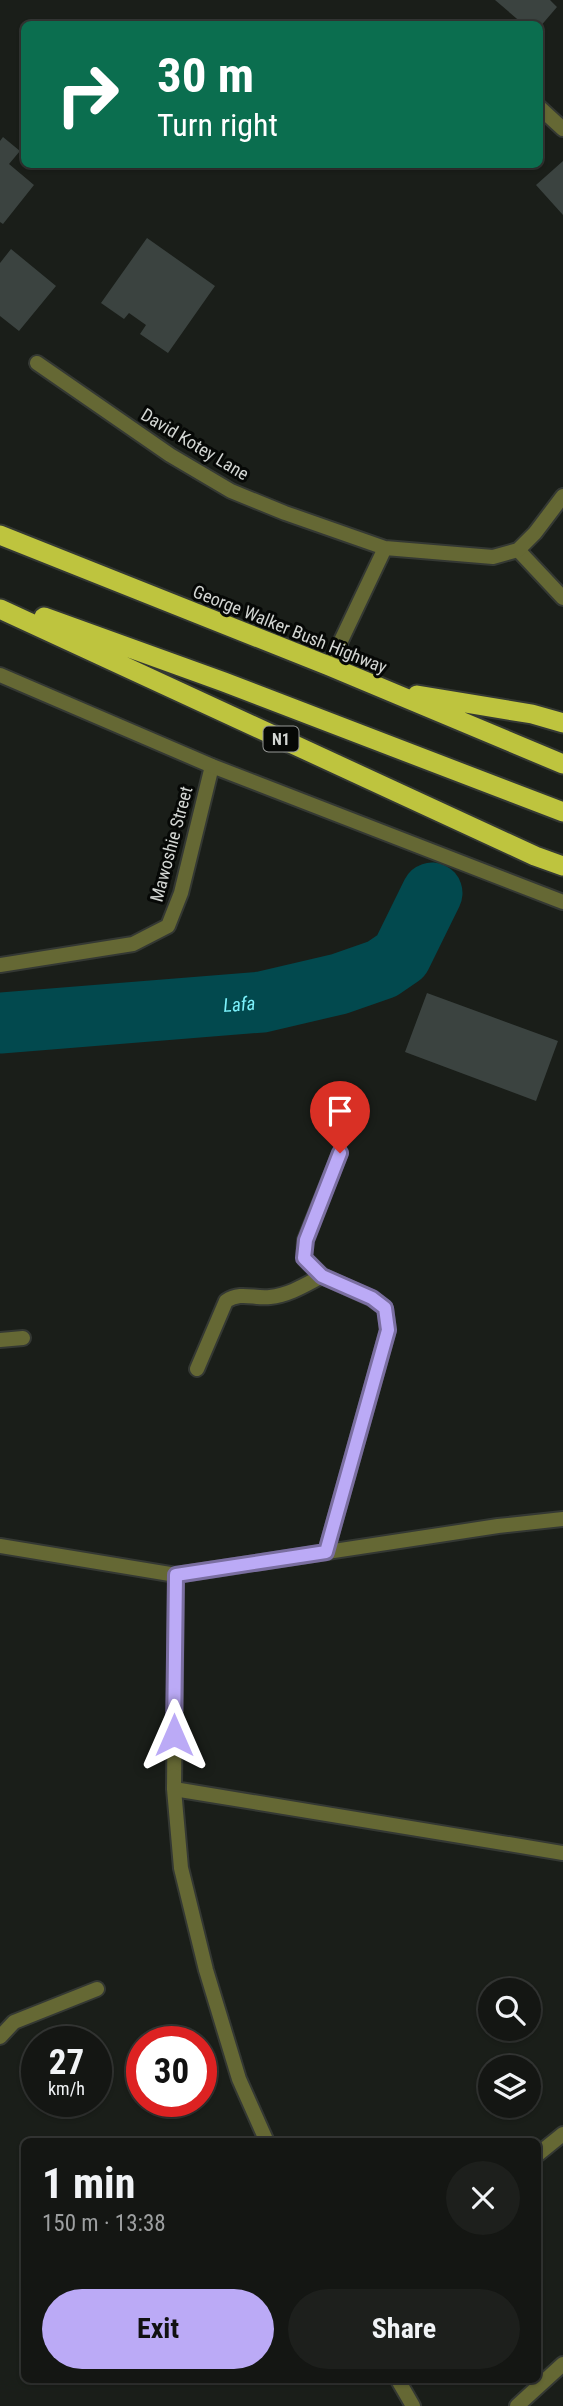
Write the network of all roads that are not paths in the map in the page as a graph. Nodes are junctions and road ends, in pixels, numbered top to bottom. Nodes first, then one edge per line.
1 (543, 111) edge
2 (563, 129) edge
3 (37, 363) dead end
4 (563, 496) edge
5 (0, 535) edge
6 (385, 548) junction
7 (519, 550) junction
8 (563, 598) edge
9 (0, 601) edge
10 (0, 609) edge
11 (329, 666) junction
12 (0, 675) edge
13 (385, 690) junction
14 (563, 723) edge
15 (563, 764) edge
16 (212, 766) junction
17 (563, 812) edge
18 (563, 866) edge
19 (563, 902) edge
20 (0, 965) edge
21 (340, 1153) dead end
22 (322, 1276) junction
23 (23, 1338) dead end
24 (0, 1340) edge
25 (197, 1369) dead end
26 (563, 1519) edge
27 (0, 1546) edge
28 (326, 1552) junction
29 (176, 1575) junction
30 (174, 1789) junction
31 (563, 1853) edge
32 (97, 1989) dead end
33 (0, 2037) edge
34 (563, 2134) edge
35 (265, 2138) edge
36 (541, 2152) edge
37 (563, 2364) edge
38 (400, 2383) edge
39 (413, 2406) edge
40 (517, 2406) edge

1 - 2 street
3 - 6 street, David Kotey Lane
4 - 7 street
5 - 11 highway, George Walker Bush Highway
6 - 7 street, David Kotey Lane
6 - 11 street
7 - 8 street
9 - 17 highway, N1
10 - 18 highway, N1
11 - 13 highway, George Walker Bush Highway
12 - 16 street
13 - 14 highway
13 - 15 highway, George Walker Bush Highway
16 - 19 street
16 - 20 street, Mawoshie Street
21 - 22 street
22 - 25 street
22 - 28 street
23 - 24 street
26 - 28 street
27 - 29 street
28 - 29 street
29 - 30 street
30 - 31 street
30 - 35 street
32 - 33 street
34 - 36 street
37 - 40 street
38 - 39 street

